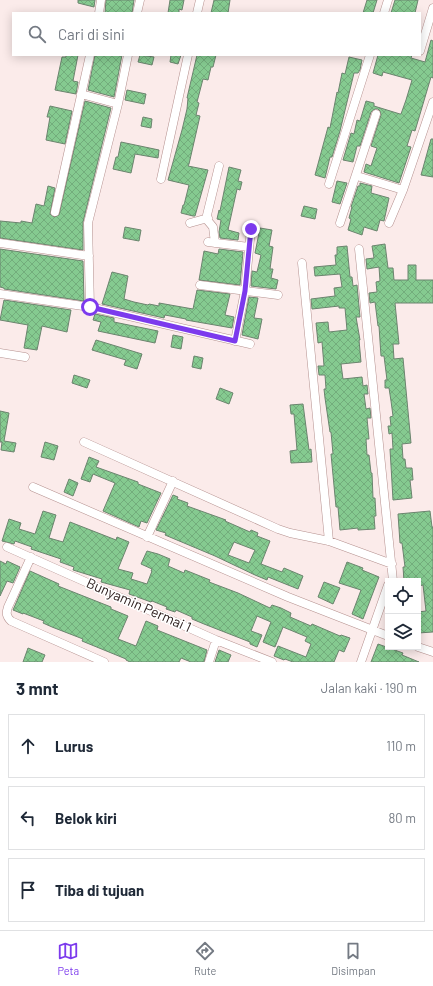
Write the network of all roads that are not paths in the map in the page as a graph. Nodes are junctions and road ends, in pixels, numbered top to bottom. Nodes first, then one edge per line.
1 (102, 0) edge
2 (140, 0) edge
3 (200, 0) edge
4 (388, 0) edge
5 (433, 8) edge
6 (99, 12) edge
7 (137, 12) edge
8 (197, 12) edge
9 (384, 12) edge
10 (421, 48) edge
11 (90, 56) edge
12 (128, 56) edge
13 (188, 56) edge
14 (370, 56) edge
15 (81, 94) junction
16 (433, 102) edge
17 (118, 104) junction
18 (376, 114) dead end
19 (219, 166) dead end
20 (357, 176) junction
21 (161, 179) dead end
22 (329, 184) dead end
23 (403, 190) junction
24 (56, 212) dead end
25 (208, 218) junction
26 (190, 223) dead end
27 (340, 223) dead end
28 (389, 223) dead end
29 (251, 229) dead end
30 (0, 243) edge
31 (249, 247) junction
32 (359, 249) dead end
33 (89, 256) junction
34 (302, 263) dead end
35 (200, 285) dead end
36 (245, 291) junction
37 (0, 294) edge
38 (278, 295) dead end
39 (90, 307) junction
40 (235, 341) junction
41 (250, 344) dead end
42 (0, 353) edge
43 (25, 357) dead end
44 (84, 442) dead end
45 (173, 481) junction
46 (33, 487) dead end
47 (148, 537) junction
48 (329, 541) junction
49 (7, 547) dead end
50 (31, 557) junction
51 (392, 564) junction
52 (391, 578) edge
53 (385, 594) edge
54 (372, 631) junction
55 (385, 635) edge
56 (216, 640) junction
57 (421, 648) edge
58 (433, 652) edge
59 (104, 662) edge
60 (209, 662) edge
61 (272, 662) edge
62 (361, 662) edge

1 - 6 street
2 - 7 street
3 - 8 street
4 - 9 street
5 - 10 street
11 - 15 street
12 - 17 street
13 - 21 street
14 - 22 street
15 - 17 street
15 - 24 street
16 - 23 street
17 - 33 street
18 - 20 street
19 - 25 street
20 - 23 street
20 - 27 street
23 - 28 street
25 - 26 street
25 - 31 street
29 - 31 street
30 - 33 street
31 - 36 street
32 - 51 street
33 - 39 street
34 - 48 street
35 - 36 street
36 - 38 street
36 - 40 street
37 - 39 street
39 - 40 street
40 - 41 street
42 - 43 street
44 - 45 street
45 - 47 street
45 - 48 street
46 - 47 street
47 - 54 street
48 - 51 street
49 - 50 street, Bunyamin Permai 1
50 - 56 street, Bunyamin Permai 1
50 - 59 street
51 - 52 street
53 - 54 street
54 - 55 street
54 - 62 street
56 - 60 street
56 - 61 street, Bunyamin Permai 1
57 - 58 street

